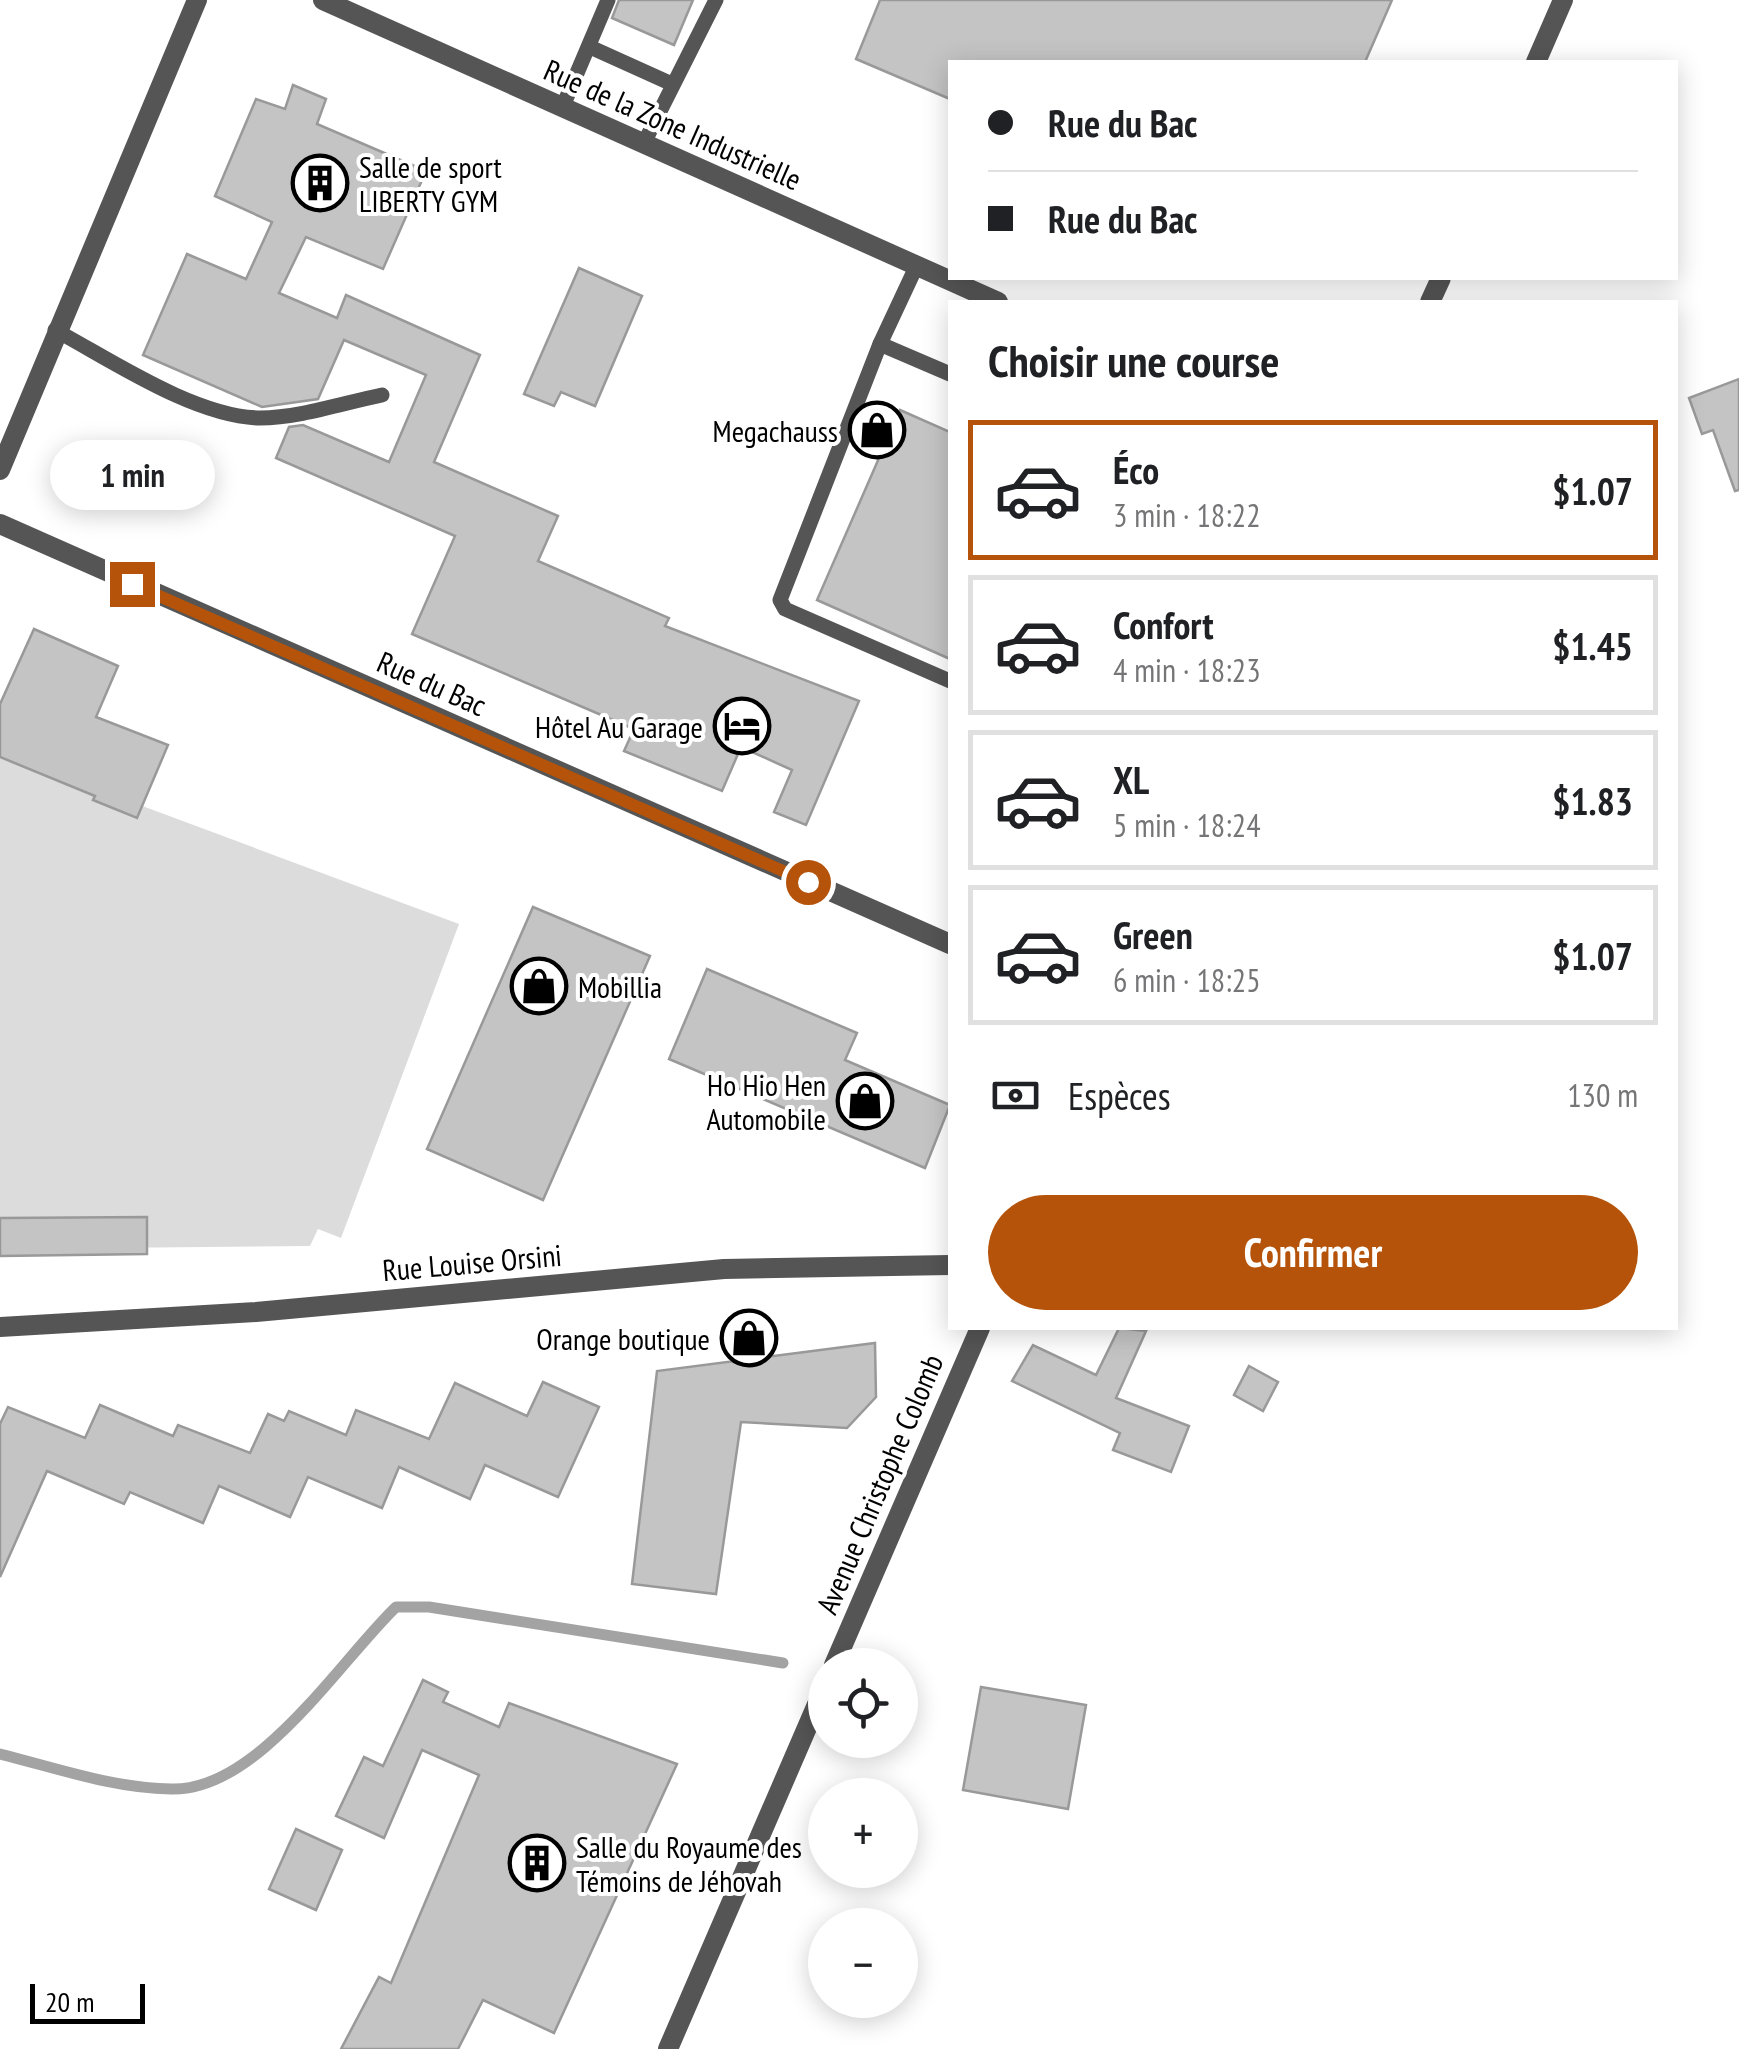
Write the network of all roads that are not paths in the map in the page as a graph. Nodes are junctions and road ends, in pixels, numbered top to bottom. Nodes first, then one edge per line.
1 (197, 0) edge
2 (323, 0) edge
3 (608, 0) edge
4 (716, 0) edge
5 (1564, 0) edge
6 (590, 46) junction
7 (1537, 60) edge
8 (672, 84) junction
9 (564, 106) junction
10 (644, 143) junction
11 (916, 268) junction
12 (993, 300) edge
13 (55, 330) junction
14 (880, 344) junction
15 (948, 373) edge
16 (382, 396) dead end
17 (0, 470) edge
18 (0, 524) edge
19 (948, 679) edge
20 (948, 943) edge
21 (948, 1266) edge
22 (0, 1327) edge
23 (979, 1330) edge
24 (841, 1648) edge
25 (808, 1725) edge
26 (668, 2049) edge

1 - 13 street
2 - 9 street, Rue de la Zone Industrielle
3 - 6 lane
4 - 8 lane
5 - 7 street
6 - 8 lane
6 - 9 lane
8 - 10 lane
9 - 10 street, Rue de la Zone Industrielle
10 - 11 street, Rue de la Zone Industrielle
11 - 12 street, Rue de la Zone Industrielle
11 - 14 lane
13 - 16 lane
13 - 17 street
14 - 15 lane
14 - 19 lane
18 - 20 street, Rue du Bac
21 - 22 street, Rue Louise Orsini
23 - 24 street, Avenue Christophe Colomb
25 - 26 street

